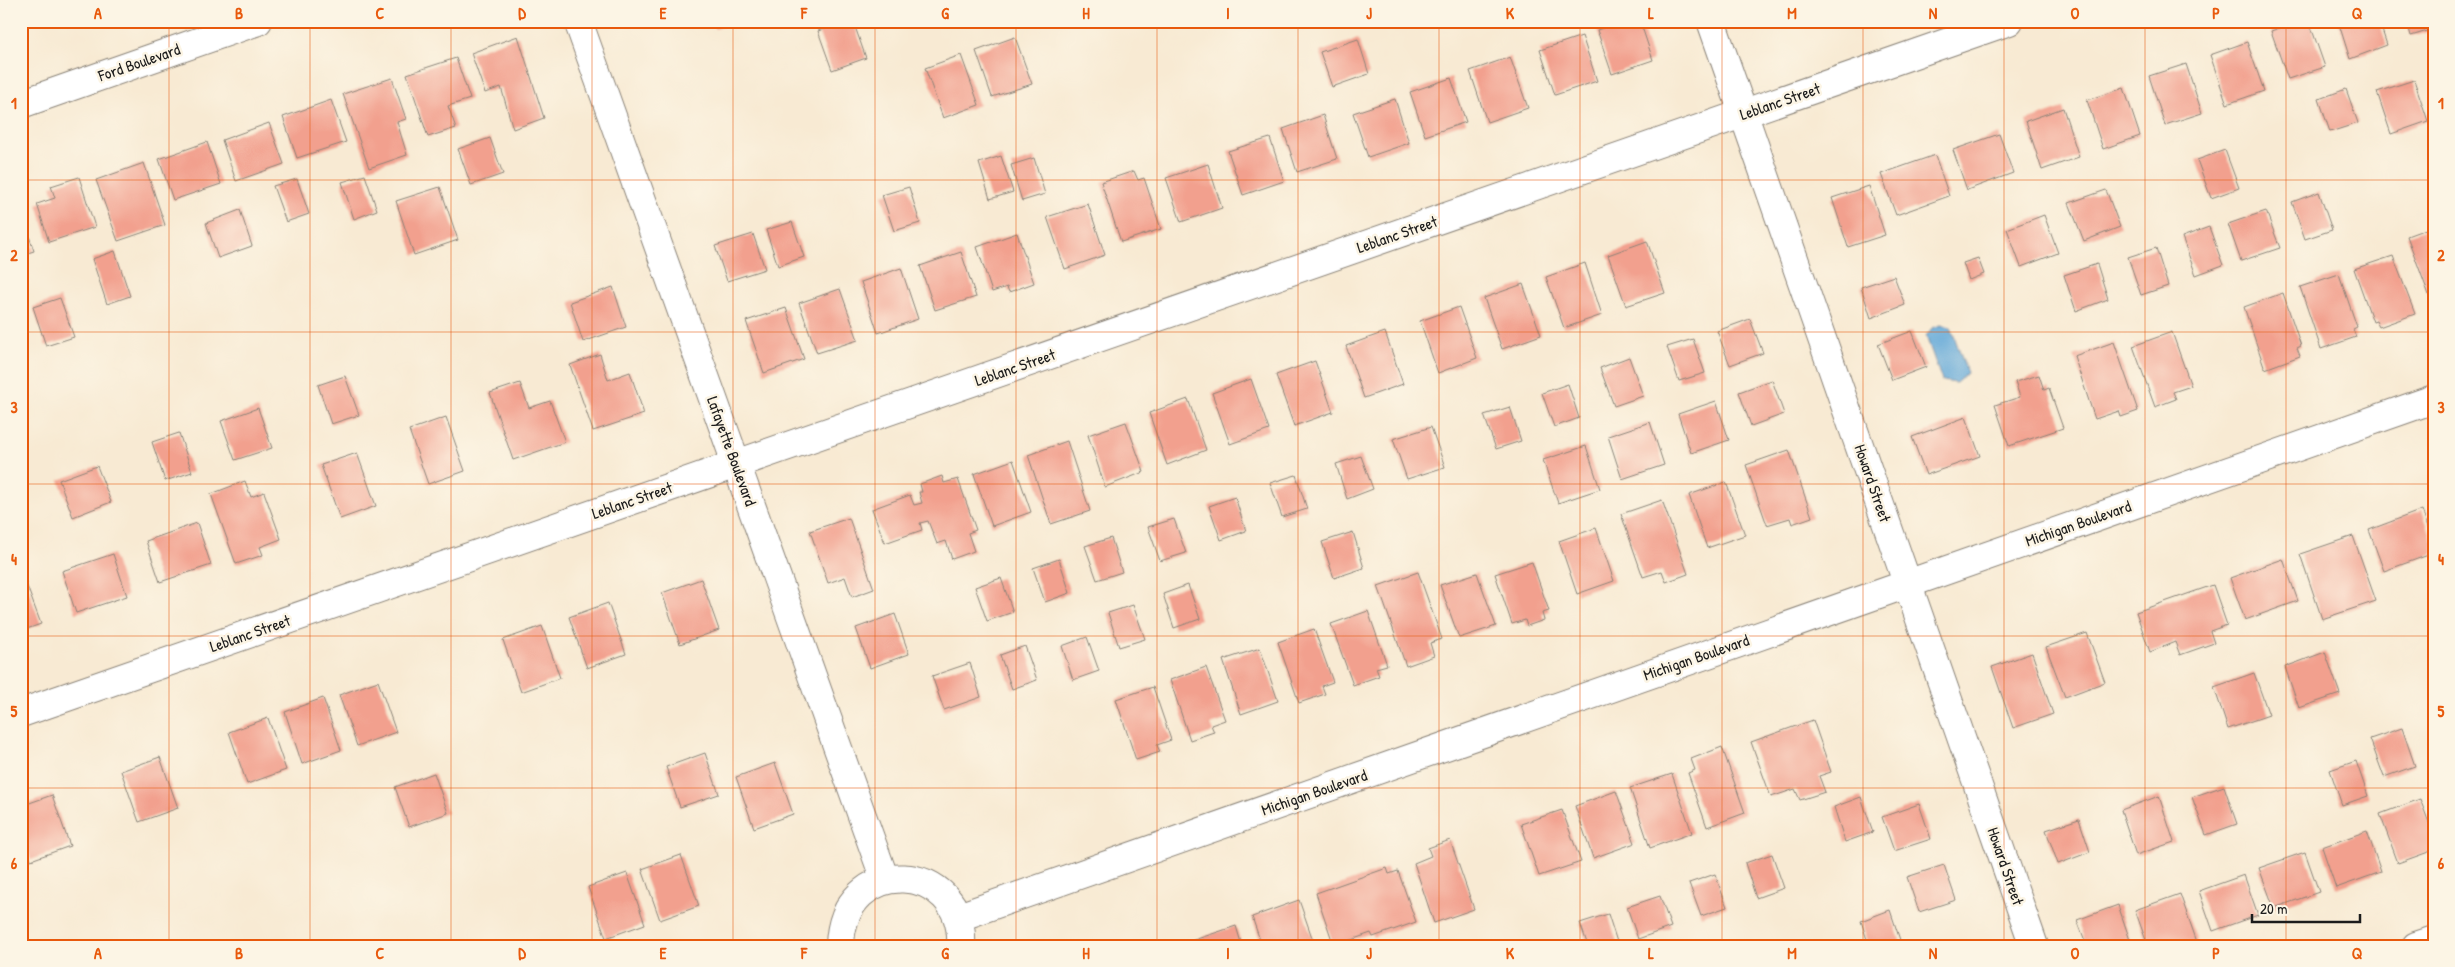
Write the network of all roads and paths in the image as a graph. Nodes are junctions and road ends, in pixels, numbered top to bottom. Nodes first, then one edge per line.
1 (258, 21) edge
2 (578, 21) edge
3 (1710, 21) edge
4 (2008, 21) edge
5 (21, 104) edge
6 (1744, 113) junction
7 (2434, 399) edge
8 (736, 464) junction
9 (1907, 583) junction
10 (21, 713) edge
11 (885, 880) junction
12 (959, 917) junction
13 (2434, 940) edge
14 (840, 946) edge
15 (961, 946) edge
16 (2034, 946) edge
17 (2416, 946) edge

1 - 5 street, Ford Boulevard
2 - 8 street, Lafayette Boulevard
3 - 6 street, Howard Street
4 - 6 street, Leblanc Street
6 - 8 street, Leblanc Street
6 - 9 street, Howard Street
7 - 9 street, Michigan Boulevard
8 - 10 street, Leblanc Street
8 - 11 street, Lafayette Boulevard
9 - 12 street, Michigan Boulevard
9 - 16 street, Howard Street
11 - 12 street
11 - 14 street
12 - 15 street
13 - 17 street

